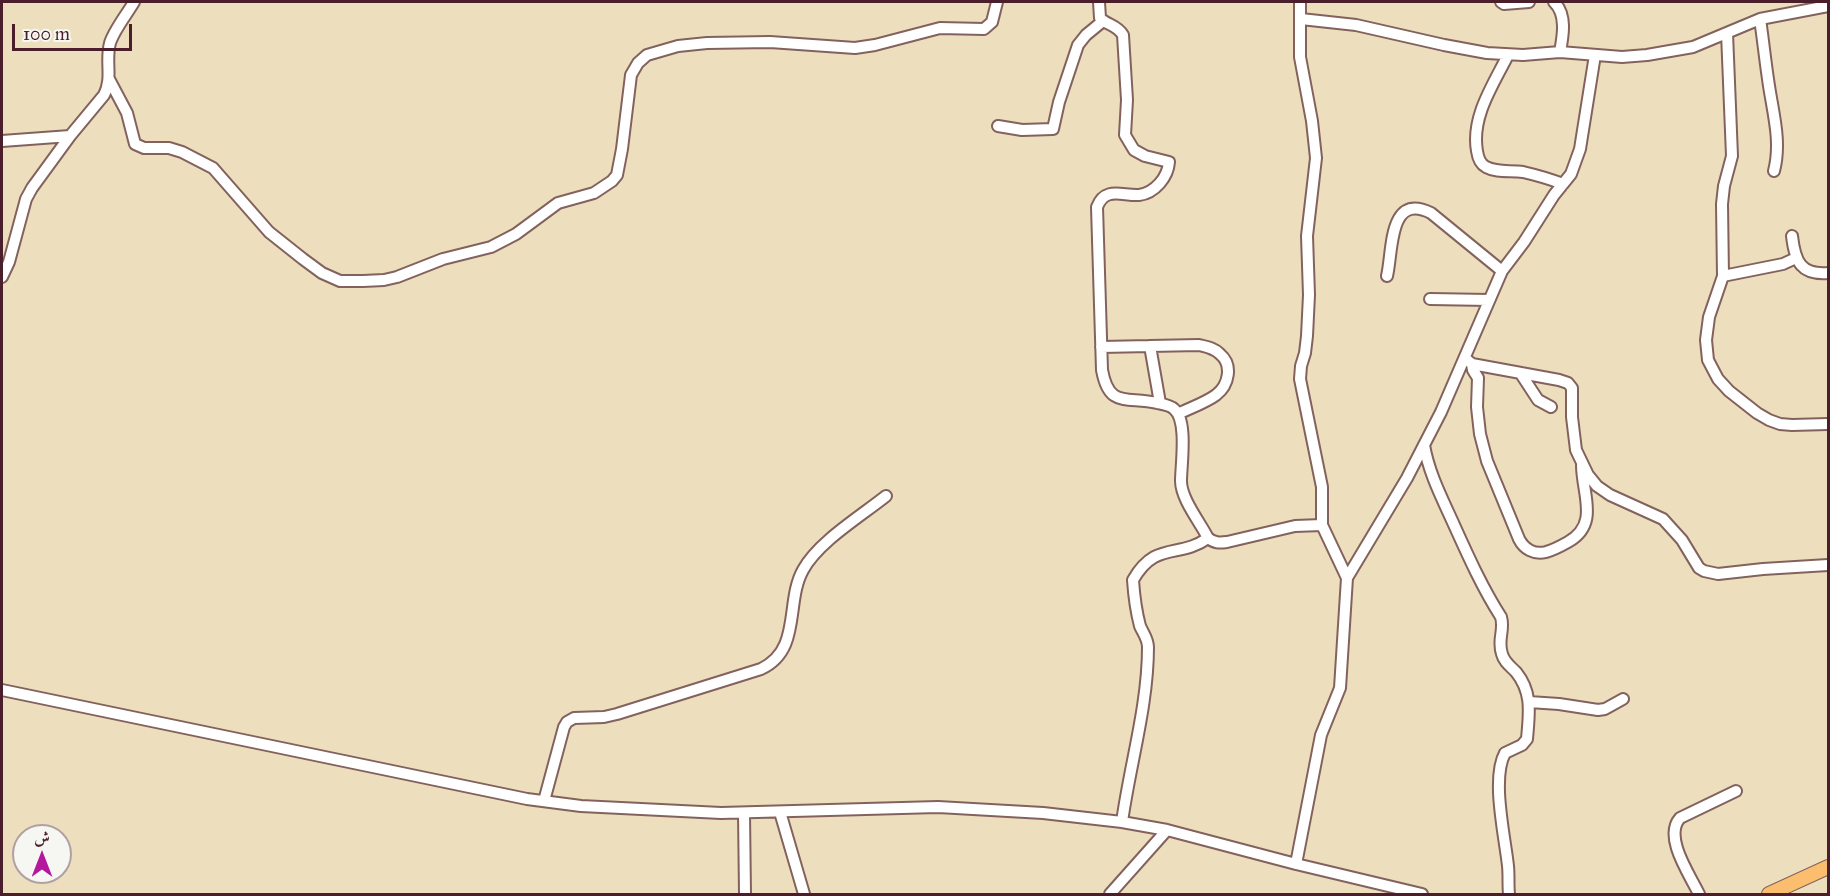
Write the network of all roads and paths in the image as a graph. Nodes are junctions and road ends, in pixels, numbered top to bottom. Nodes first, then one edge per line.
1 (134, 2) edge
2 (997, 2) edge
3 (1100, 2) edge
4 (1300, 2) edge
5 (1501, 2) edge
6 (1529, 2) edge
7 (1554, 2) edge
8 (1828, 6) edge
9 (1301, 19) junction
10 (1760, 19) junction
11 (1103, 21) junction
12 (1727, 33) junction
13 (1560, 52) junction
14 (1508, 55) junction
15 (1595, 55) junction
16 (110, 79) junction
17 (998, 126) dead end
18 (70, 136) junction
19 (2, 141) edge
20 (1774, 171) dead end
21 (1563, 184) junction
22 (1792, 236) dead end
23 (1796, 258) junction
24 (1502, 271) junction
25 (1828, 273) edge
26 (1387, 276) dead end
27 (1723, 276) junction
28 (2, 277) edge
29 (1430, 299) dead end
30 (1489, 300) junction
31 (1150, 346) junction
32 (1101, 347) junction
33 (1469, 361) junction
34 (1521, 374) junction
35 (1160, 403) junction
36 (1551, 407) dead end
37 (1178, 414) junction
38 (1828, 424) edge
39 (1424, 445) junction
40 (1582, 464) junction
41 (886, 496) dead end
42 (1322, 525) junction
43 (1208, 538) junction
44 (1828, 565) edge
45 (1347, 578) junction
46 (2, 690) edge
47 (1623, 699) dead end
48 (1529, 702) junction
49 (1736, 791) dead end
50 (544, 801) junction
51 (780, 812) junction
52 (744, 813) junction
53 (1122, 822) junction
54 (1167, 830) junction
55 (1296, 864) junction
56 (1828, 867) edge
57 (1114, 892) edge
58 (745, 894) edge
59 (804, 894) edge
60 (1422, 894) edge
61 (1509, 894) edge
62 (1700, 894) edge
63 (1769, 894) edge

1 - 16 street
2 - 16 street
3 - 11 street
4 - 9 street
5 - 6 street
7 - 13 street
8 - 10 street
9 - 14 street
9 - 42 street
10 - 12 street
10 - 20 street
11 - 17 street
11 - 32 street
12 - 15 street
12 - 27 street
13 - 14 street
13 - 15 street
14 - 21 street
15 - 21 street
16 - 18 street
18 - 19 street
18 - 28 street
21 - 24 street
22 - 23 street
23 - 25 street
23 - 27 street
24 - 26 street
24 - 30 street
27 - 38 street
29 - 30 street
30 - 33 street
31 - 32 street
31 - 35 street
31 - 37 street
32 - 35 street
33 - 34 street
33 - 39 street
33 - 40 street
34 - 36 street
34 - 40 street
35 - 37 street
37 - 43 street
39 - 45 street
39 - 48 street
40 - 44 street
41 - 50 street
42 - 43 street
42 - 45 street
43 - 53 street
45 - 55 street
46 - 50 street
47 - 48 street
48 - 61 street
49 - 62 street
50 - 52 street
51 - 52 street
51 - 53 street
51 - 59 street
52 - 58 street
53 - 54 street
54 - 55 street
54 - 57 street
55 - 60 street
56 - 63 main road

